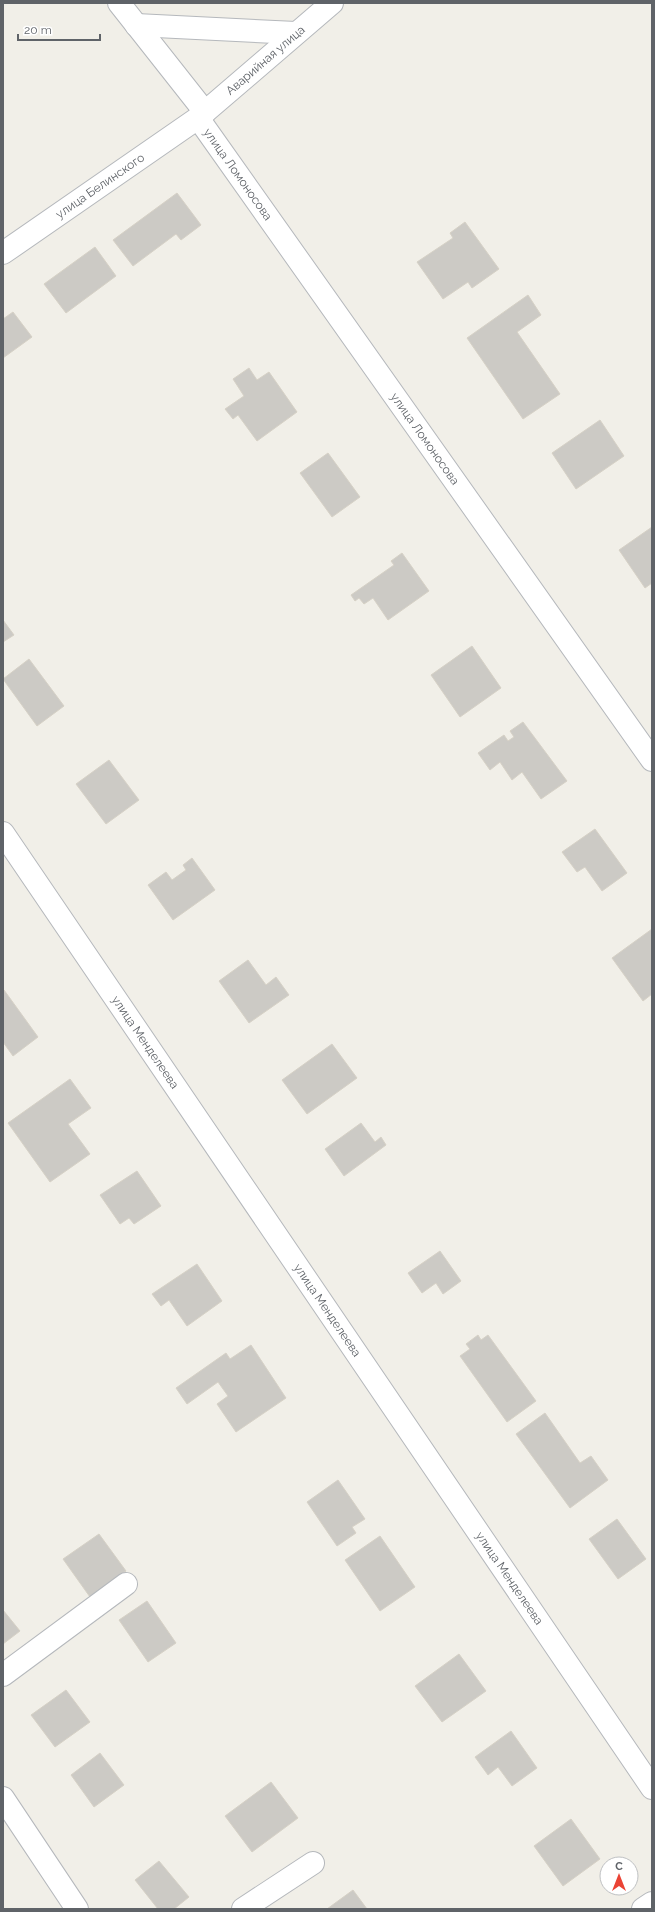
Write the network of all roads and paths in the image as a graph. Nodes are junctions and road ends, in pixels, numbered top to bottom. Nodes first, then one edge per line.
1 (119, 3) edge
2 (332, 3) edge
3 (136, 25) junction
4 (296, 33) junction
5 (201, 115) junction
6 (3, 253) edge
7 (652, 760) edge
8 (3, 833) edge
9 (126, 1584) dead end
10 (3, 1675) edge
11 (652, 1788) edge
12 (3, 1798) edge
13 (313, 1863) dead end
14 (652, 1903) edge
15 (77, 1909) edge
16 (243, 1909) edge
17 (643, 1909) edge

1 - 3 street, улица Ломоносова
2 - 4 street, Аварийная улица
3 - 4 street
3 - 5 street, улица Ломоносова
4 - 5 street, Аварийная улица
5 - 6 street, улица Белинского
5 - 7 street, улица Ломоносова
8 - 11 street, улица Менделеева
9 - 10 street
12 - 15 street
13 - 16 street
14 - 17 street

